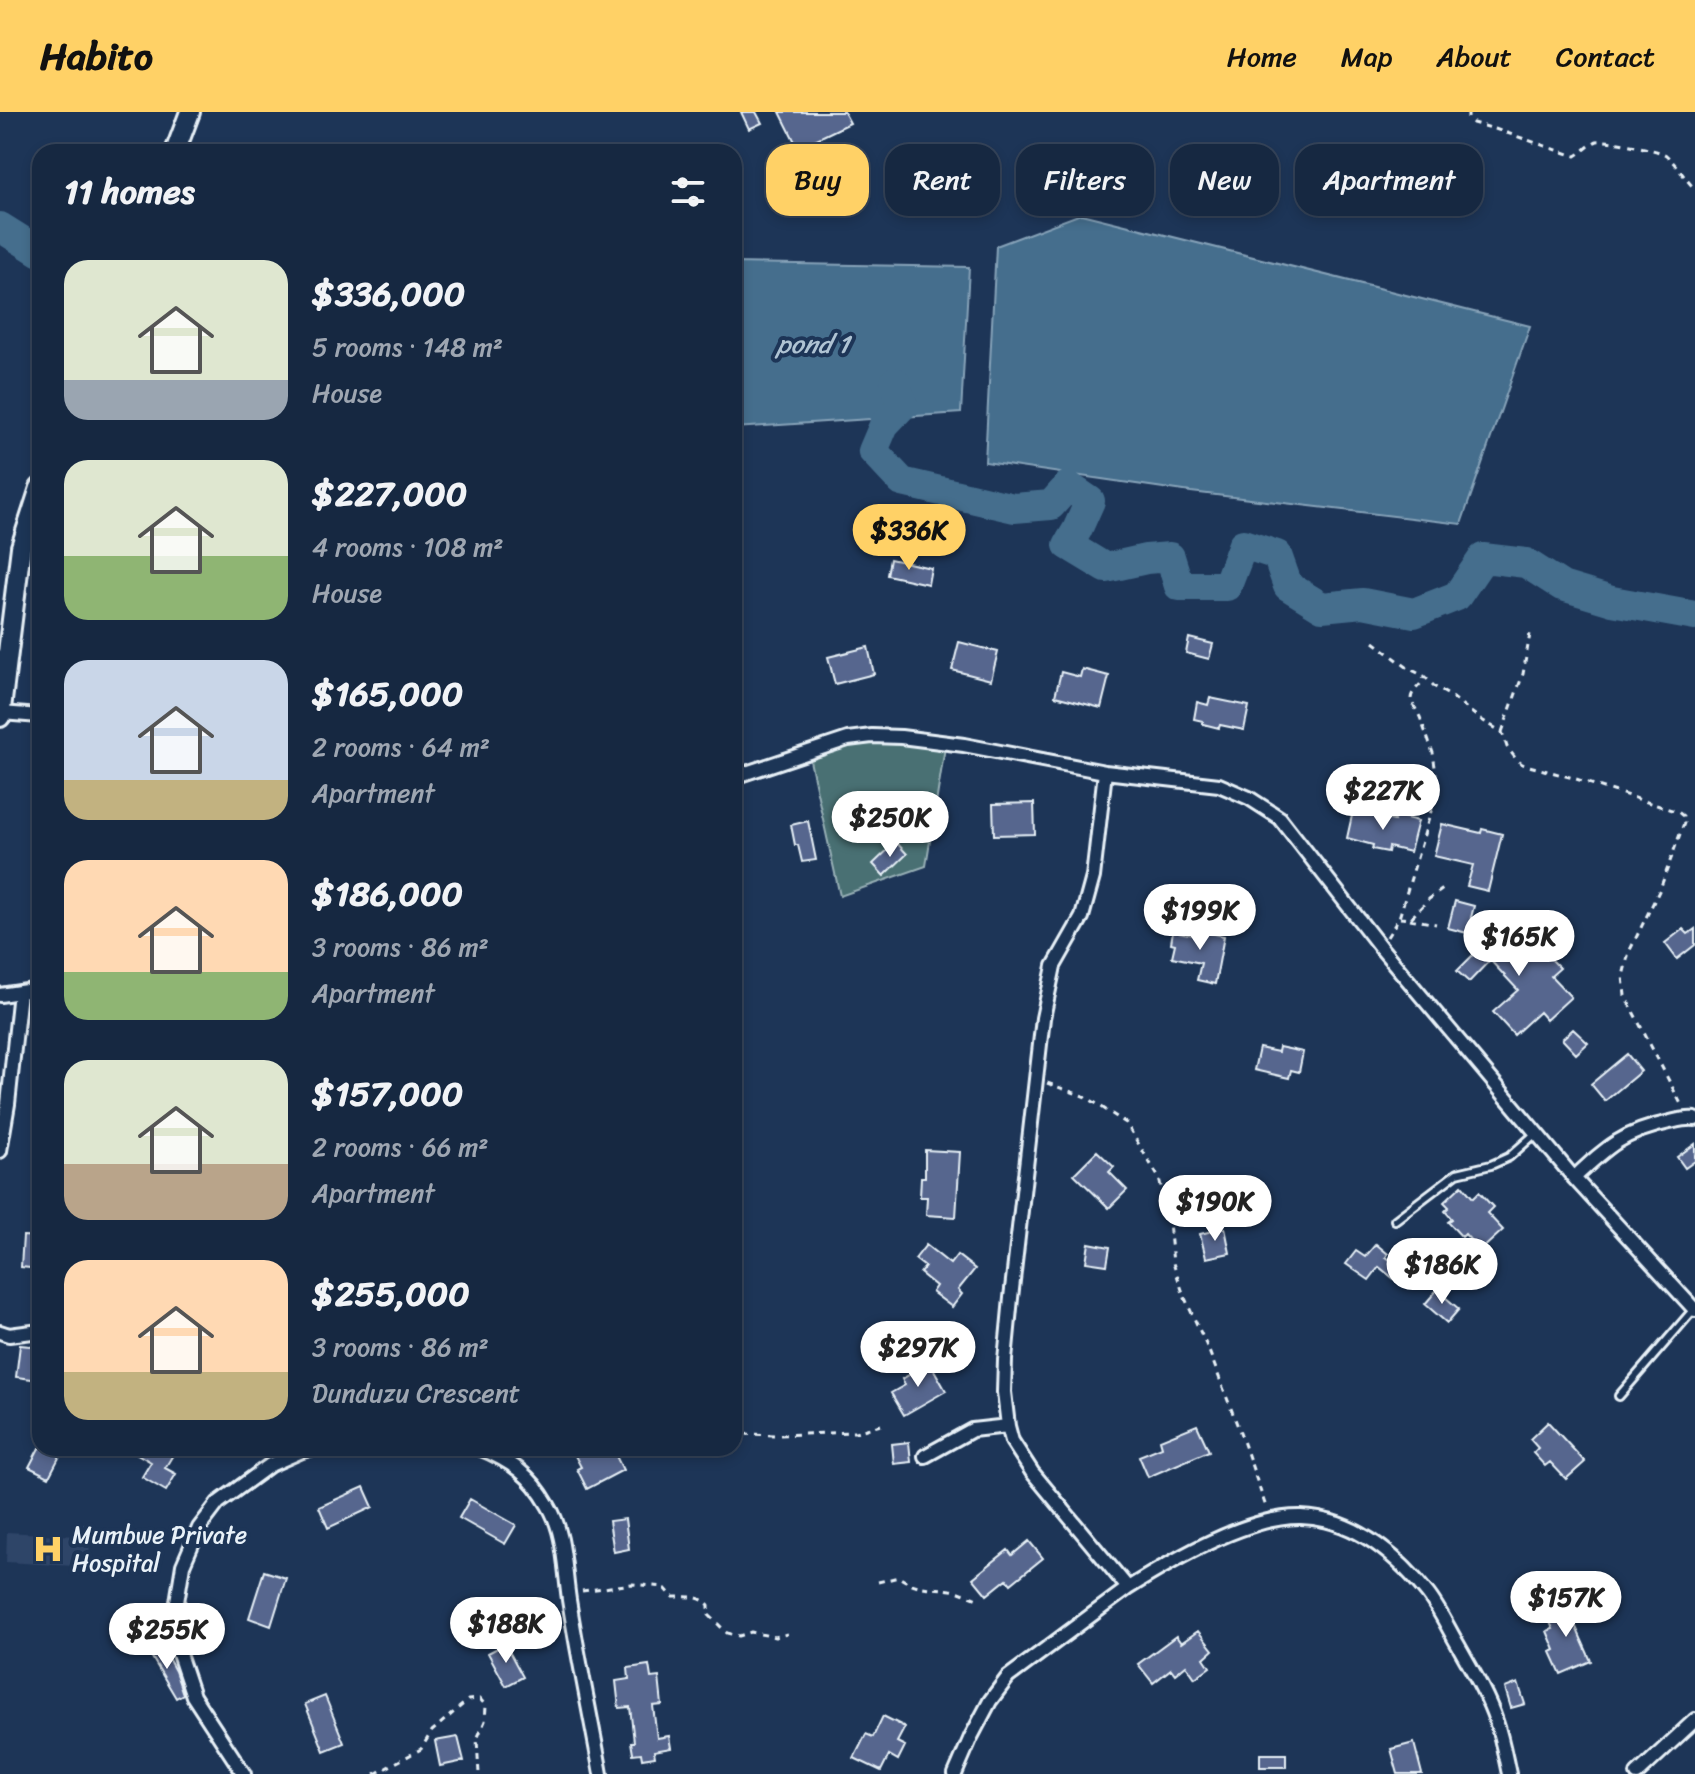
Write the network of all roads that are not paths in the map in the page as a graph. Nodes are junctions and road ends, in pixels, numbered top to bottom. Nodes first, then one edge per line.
1 (190, 112) edge
2 (178, 144) edge
3 (32, 513) edge
4 (0, 715) edge
5 (32, 716) edge
6 (1105, 772) junction
7 (742, 774) edge
8 (32, 990) edge
9 (20, 992) junction
10 (0, 995) edge
11 (1692, 1118) edge
12 (1537, 1133) junction
13 (0, 1151) edge
14 (1574, 1178) junction
15 (1395, 1220) dead end
16 (1694, 1309) edge
17 (0, 1332) edge
18 (32, 1332) edge
19 (1619, 1396) dead end
20 (1008, 1426) junction
21 (291, 1456) edge
22 (498, 1456) edge
23 (925, 1456) dead end
24 (1128, 1588) junction
25 (1695, 1720) edge
26 (244, 1774) edge
27 (601, 1774) edge
28 (955, 1774) edge
29 (1509, 1774) edge
30 (1637, 1774) edge

1 - 2 street
3 - 4 street
4 - 5 street
6 - 7 street
6 - 12 street
6 - 20 street
8 - 9 street
9 - 10 street
9 - 13 street
11 - 14 street
12 - 14 street
12 - 15 lane
14 - 16 street
16 - 19 lane
17 - 18 street
20 - 23 street
20 - 24 street
21 - 26 street
22 - 27 street
24 - 28 street
24 - 29 street
25 - 30 street

